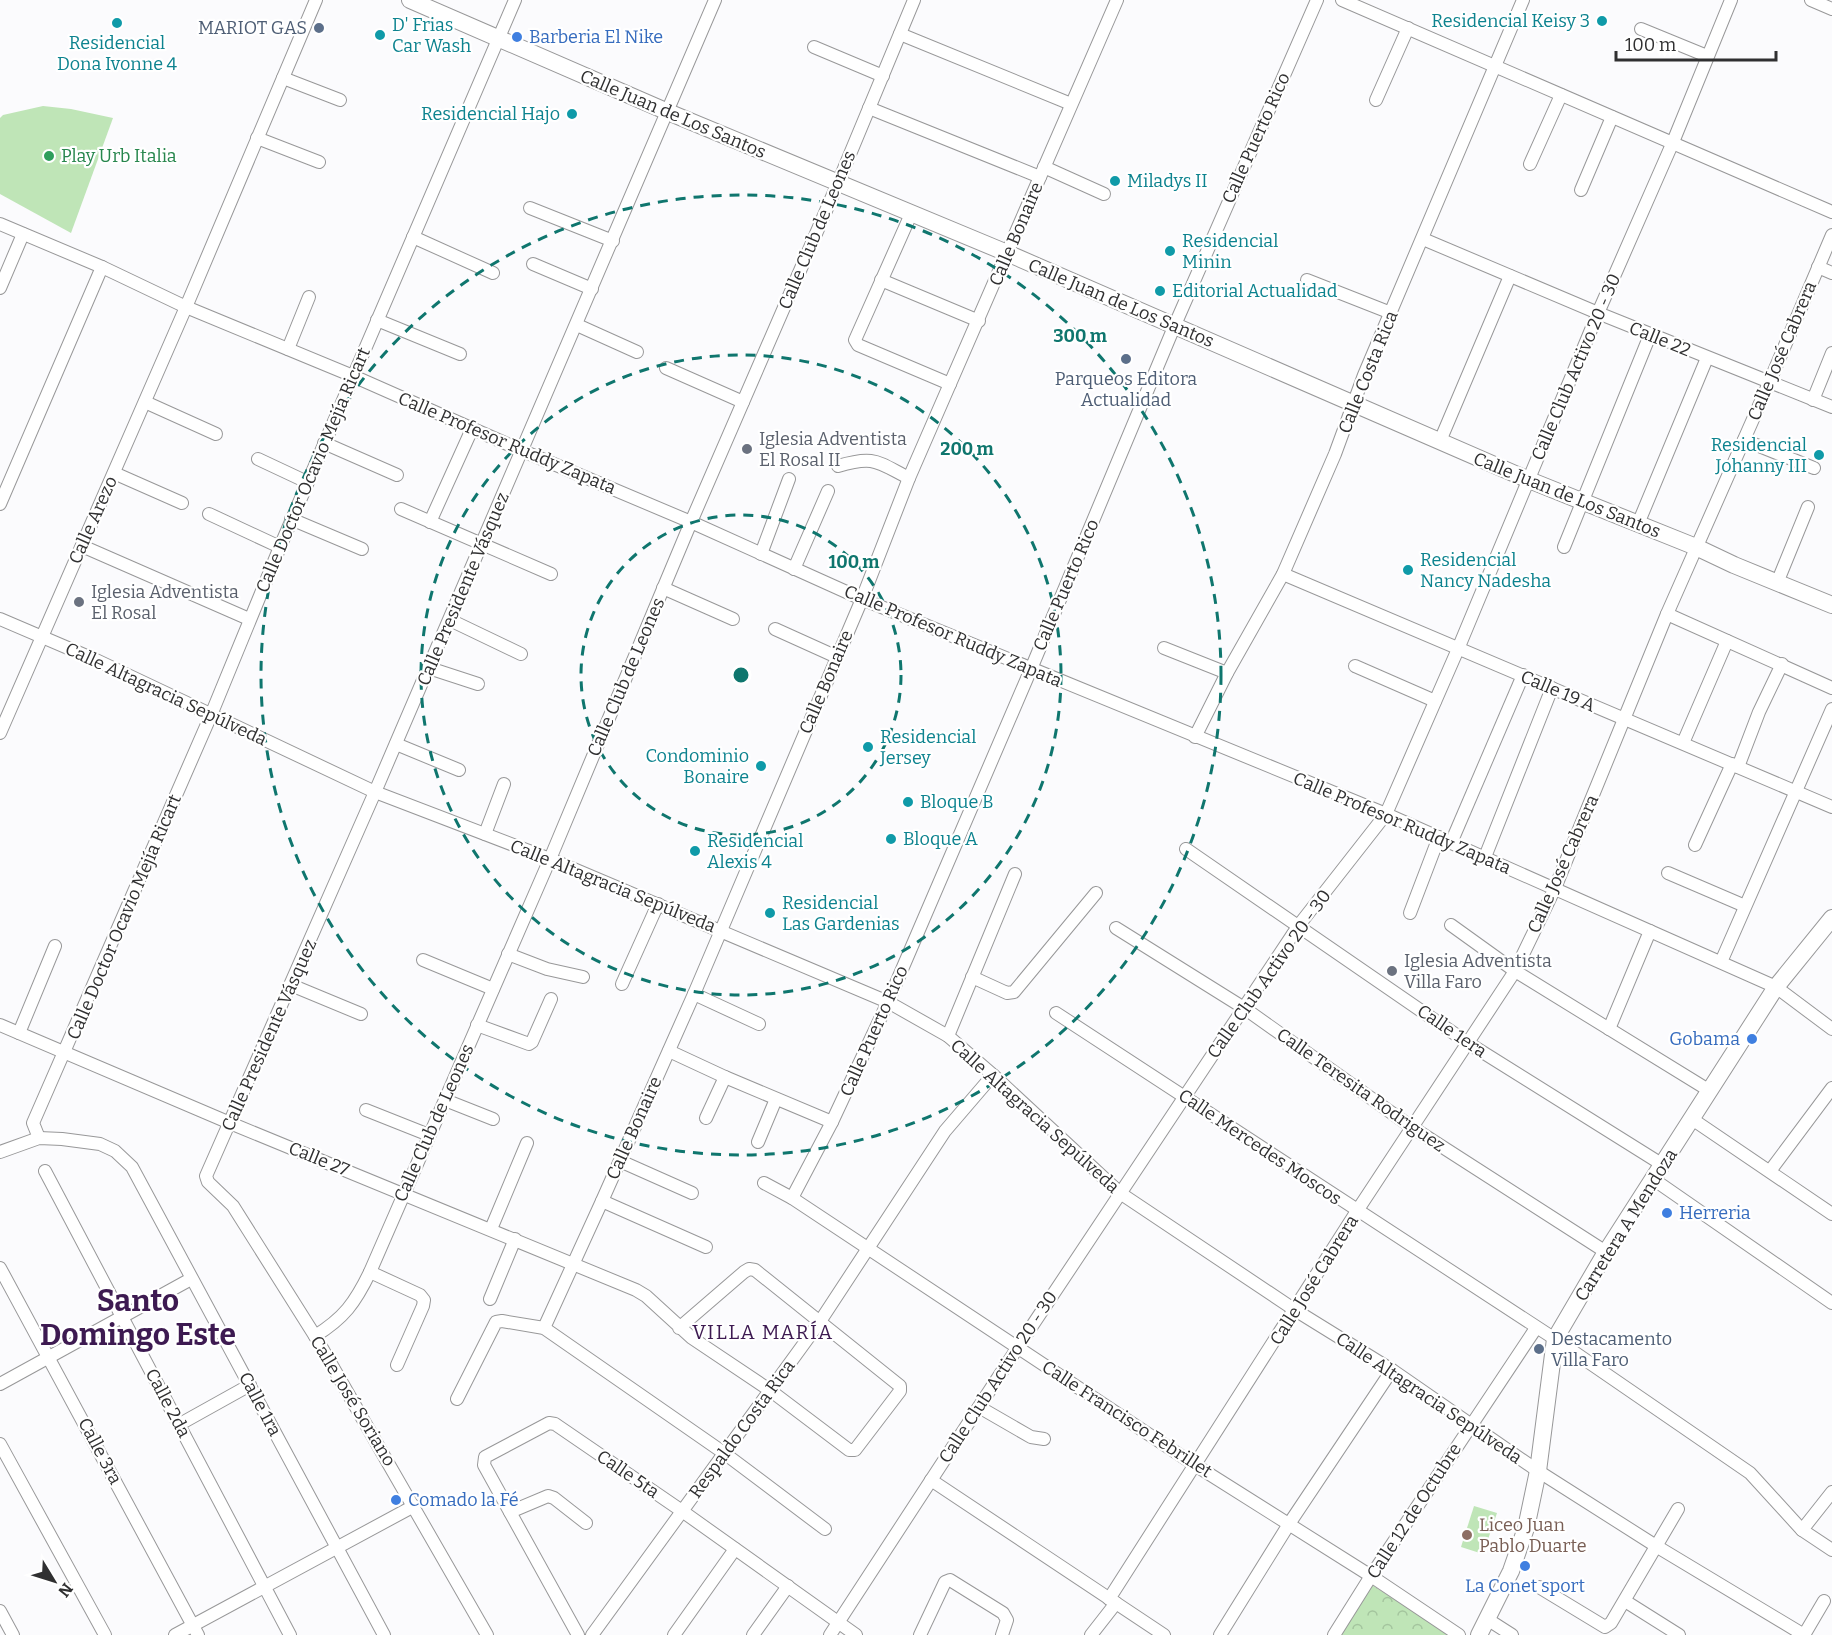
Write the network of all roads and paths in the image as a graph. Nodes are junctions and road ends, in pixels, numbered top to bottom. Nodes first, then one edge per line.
1 (316, 0) edge
2 (410, 0) edge
3 (515, 0) edge
4 (715, 0) edge
5 (914, 0) edge
6 (1117, 0) edge
7 (1317, 0) edge
8 (1342, 0) edge
9 (1731, 0) edge
10 (1811, 0) edge
11 (1519, 2) edge
12 (1832, 9) edge
13 (1408, 28) junction
14 (1641, 29) dead end
15 (900, 34) junction
16 (498, 39) junction
17 (814, 47) dead end
18 (1707, 56) junction
19 (1496, 66) junction
20 (882, 76) junction
21 (283, 78) junction
22 (1561, 94) junction
23 (340, 100) dead end
24 (1376, 100) dead end
25 (1071, 104) junction
26 (869, 108) junction
27 (668, 112) junction
28 (1612, 117) junction
29 (257, 138) junction
30 (1673, 142) junction
31 (319, 162) dead end
32 (1530, 164) dead end
33 (1042, 172) junction
34 (838, 183) junction
35 (1581, 190) dead end
36 (1104, 194) dead end
37 (530, 207) dead end
38 (1832, 212) edge
39 (911, 214) junction
40 (0, 224) edge
41 (23, 234) junction
42 (1832, 235) edge
43 (413, 237) junction
44 (1423, 239) junction
45 (613, 241) junction
46 (1007, 253) junction
47 (533, 264) dead end
48 (102, 267) junction
49 (1818, 267) junction
50 (493, 273) dead end
51 (1832, 273) edge
52 (1510, 276) junction
53 (881, 280) junction
54 (1307, 280) dead end
55 (0, 288) edge
56 (592, 289) junction
57 (309, 297) dead end
58 (186, 307) junction
59 (1391, 313) junction
60 (1598, 314) junction
61 (377, 320) junction
62 (978, 321) junction
63 (577, 326) junction
64 (1174, 327) junction
65 (1650, 335) junction
66 (288, 349) junction
67 (637, 352) dead end
68 (1832, 353) edge
69 (460, 354) dead end
70 (1707, 358) junction
71 (666, 368) dead end
72 (353, 376) junction
73 (1769, 383) junction
74 (950, 384) junction
75 (1813, 400) junction
76 (145, 402) junction
77 (743, 402) junction
78 (1354, 405) junction
79 (1832, 407) edge
80 (472, 429) junction
81 (216, 434) dead end
82 (1744, 440) junction
83 (1440, 441) junction
84 (324, 443) junction
85 (523, 451) junction
86 (258, 459) dead end
87 (838, 466) dead end
88 (1814, 468) dead end
89 (114, 473) junction
90 (397, 475) dead end
91 (909, 478) junction
92 (789, 479) dead end
93 (1529, 480) junction
94 (307, 482) junction
95 (828, 491) dead end
96 (1582, 501) junction
97 (182, 503) dead end
98 (0, 504) edge
99 (1808, 507) dead end
100 (402, 509) dead end
101 (209, 514) dead end
102 (291, 519) junction
103 (430, 522) junction
104 (691, 522) junction
105 (1638, 524) junction
106 (482, 544) junction
107 (82, 546) junction
108 (280, 547) junction
109 (1564, 547) dead end
110 (1696, 547) junction
111 (362, 549) dead end
112 (761, 554) junction
113 (794, 569) junction
114 (551, 574) dead end
115 (1283, 574) junction
116 (1777, 583) junction
117 (663, 588) junction
118 (862, 599) junction
119 (1832, 605) edge
120 (1667, 614) junction
121 (0, 619) edge
122 (249, 619) junction
123 (733, 619) dead end
124 (450, 620) junction
125 (775, 629) dead end
126 (42, 636) junction
127 (1727, 641) junction
128 (1164, 648) dead end
129 (1458, 649) junction
130 (521, 654) dead end
131 (837, 657) junction
132 (1782, 664) junction
133 (1355, 666) dead end
134 (429, 668) junction
135 (1031, 669) junction
136 (1227, 673) junction
137 (1523, 675) junction
138 (478, 684) dead end
139 (1832, 687) edge
140 (1552, 688) junction
141 (1435, 701) junction
142 (1832, 709) edge
143 (211, 715) junction
144 (1624, 720) junction
145 (0, 733) edge
146 (1195, 737) junction
147 (1683, 743) junction
148 (396, 744) junction
149 (1735, 765) junction
150 (459, 770) dead end
151 (504, 784) dead end
152 (375, 792) junction
153 (1794, 793) junction
154 (1832, 807) edge
155 (1386, 814) junction
156 (485, 834) junction
157 (1439, 837) junction
158 (1451, 843) junction
159 (1695, 845) dead end
160 (1186, 849) dead end
161 (1485, 858) junction
162 (550, 859) junction
163 (1668, 873) dead end
164 (1015, 874) dead end
165 (1555, 888) junction
166 (1096, 893) dead end
167 (658, 904) junction
168 (1745, 906) junction
169 (1410, 913) dead end
170 (1831, 920) edge
171 (1299, 925) junction
172 (1451, 925) dead end
173 (1116, 928) dead end
174 (721, 930) junction
175 (1650, 931) junction
176 (55, 946) dead end
177 (508, 954) junction
178 (423, 960) dead end
179 (1721, 962) junction
180 (1515, 971) junction
181 (583, 977) dead end
182 (972, 978) junction
183 (622, 984) dead end
184 (291, 985) junction
185 (1776, 987) junction
186 (493, 989) junction
187 (694, 994) junction
188 (551, 999) dead end
189 (888, 1002) junction
190 (1244, 1008) junction
191 (1056, 1013) dead end
192 (361, 1014) dead end
193 (759, 1024) dead end
194 (0, 1025) edge
195 (477, 1025) junction
196 (1609, 1029) junction
197 (1832, 1029) edge
198 (19, 1033) junction
199 (948, 1036) junction
200 (1468, 1043) junction
201 (669, 1050) junction
202 (65, 1052) junction
203 (993, 1075) junction
204 (725, 1077) junction
205 (1832, 1088) edge
206 (1710, 1091) junction
207 (1185, 1098) junction
208 (776, 1099) junction
209 (445, 1100) junction
210 (366, 1110) dead end
211 (706, 1118) dead end
212 (493, 1119) dead end
213 (1692, 1119) junction
214 (832, 1122) junction
215 (230, 1123) junction
216 (1413, 1128) junction
217 (429, 1135) junction
218 (39, 1138) junction
219 (758, 1142) dead end
220 (526, 1143) dead end
221 (0, 1152) edge
222 (620, 1161) junction
223 (1663, 1165) junction
224 (45, 1171) dead end
225 (1770, 1171) junction
226 (206, 1176) joint
227 (1653, 1179) junction
228 (764, 1184) dead end
229 (404, 1193) junction
230 (692, 1193) dead end
231 (1120, 1193) junction
232 (792, 1198) junction
233 (602, 1202) junction
234 (1830, 1208) edge
235 (1357, 1211) junction
236 (491, 1229) junction
237 (515, 1239) junction
238 (706, 1247) dead end
239 (869, 1248) junction
240 (1606, 1252) junction
241 (573, 1264) junction
242 (0, 1268) edge
243 (370, 1272) junction
244 (191, 1279) junction
245 (490, 1299) dead end
246 (1832, 1303) edge
247 (1295, 1310) junction
248 (122, 1317) junction
249 (819, 1323) junction
250 (544, 1328) junction
251 (680, 1328) junction
252 (1536, 1328) junction
253 (315, 1336) junction
254 (1555, 1339) junction
255 (1018, 1347) junction
256 (50, 1358) junction
257 (397, 1365) dead end
258 (1392, 1370) junction
259 (0, 1384) edge
260 (250, 1385) junction
261 (771, 1391) junction
262 (457, 1399) dead end
263 (979, 1407) junction
264 (180, 1424) junction
265 (1472, 1424) junction
266 (1044, 1439) dead end
267 (0, 1444) edge
268 (724, 1453) junction
269 (1195, 1465) junction
270 (1538, 1471) junction
271 (931, 1480) junction
272 (1832, 1492) edge
273 (414, 1506) junction
274 (1678, 1509) dead end
275 (682, 1511) junction
276 (510, 1512) junction
277 (586, 1523) dead end
278 (1289, 1524) junction
279 (825, 1529) dead end
280 (1802, 1530) junction
281 (1656, 1546) junction
282 (337, 1548) junction
283 (735, 1549) junction
284 (1832, 1550) edge
285 (1371, 1576) junction
286 (264, 1586) junction
287 (788, 1586) junction
288 (1539, 1587) dead end
289 (1113, 1601) junction
290 (1625, 1601) junction
291 (1824, 1601) dead end
292 (0, 1611) edge
293 (1486, 1620) junction
294 (838, 1622) junction
295 (196, 1630) edge
296 (13, 1635) edge
297 (105, 1635) edge
298 (175, 1635) edge
299 (290, 1635) edge
300 (384, 1635) edge
301 (487, 1635) edge
302 (578, 1635) edge
303 (592, 1635) edge
304 (674, 1635) edge
305 (753, 1635) edge
306 (830, 1635) edge
307 (856, 1635) edge
308 (920, 1635) edge
309 (1002, 1635) edge
310 (1091, 1635) edge
311 (1164, 1635) edge
312 (1220, 1635) edge
313 (1334, 1635) edge
314 (1459, 1635) edge
315 (1479, 1635) edge
316 (1512, 1635) edge
317 (1679, 1635) edge
318 (1804, 1635) edge

1 - 21 street, Calle Arezo
2 - 16 street, Calle Juan de Los Santos
3 - 16 street, Calle Doctor Ocavio Mejía Ricart
4 - 27 street, Calle Presidente Vásquez
5 - 15 street, Calle Club de Leones
6 - 25 street, Calle Bonaire
7 - 64 street, Calle Puerto Rico
8 - 13 street
9 - 18 street, Calle Club Activo 20 - 30
10 - 12 street
11 - 19 street, Calle Costa Rica
13 - 19 street
13 - 24 street
14 - 18 street
15 - 20 street, Calle Club de Leones
15 - 25 street
16 - 27 street, Calle Juan de Los Santos
16 - 43 street, Calle Doctor Ocavio Mejía Ricart
17 - 20 street
18 - 30 street, Calle Club Activo 20 - 30
19 - 22 street
19 - 44 street, Calle Costa Rica
20 - 26 street, Calle Club de Leones
21 - 23 street
21 - 29 street, Calle Arezo
22 - 28 street
22 - 32 street
25 - 33 street, Calle Bonaire
26 - 33 street
26 - 34 street, Calle Club de Leones
27 - 34 street, Calle Juan de Los Santos
27 - 45 street, Calle Presidente Vásquez
28 - 30 street
28 - 35 street
29 - 31 street
29 - 58 street, Calle Arezo
30 - 38 street
30 - 60 street, Calle Club Activo 20 - 30
33 - 36 street
33 - 46 street, Calle Bonaire
34 - 39 street, Calle Juan de Los Santos
34 - 77 street, Calle Club de Leones
37 - 45 street
39 - 46 street, Calle Juan de Los Santos
39 - 53 street
40 - 41 street, Calle Profesor Ruddy Zapata
41 - 48 street, Calle Profesor Ruddy Zapata
41 - 55 street
42 - 49 street, Calle José Cabrera
43 - 50 street
43 - 61 street, Calle Doctor Ocavio Mejía Ricart
44 - 52 street, Calle 22
44 - 59 street, Calle Costa Rica
45 - 56 street, Calle Presidente Vásquez
46 - 62 street, Calle Bonaire
46 - 64 street, Calle Juan de Los Santos
47 - 56 street
48 - 58 street, Calle Profesor Ruddy Zapata
48 - 98 street
49 - 51 street
49 - 73 street, Calle José Cabrera
52 - 60 street, Calle 22
52 - 83 street
53 - 62 street
53 - 74 street
54 - 59 street
56 - 63 street, Calle Presidente Vásquez
57 - 66 street
58 - 66 street, Calle Profesor Ruddy Zapata
58 - 76 street, Calle Arezo
59 - 78 street, Calle Costa Rica
60 - 65 street, Calle 22
60 - 93 street, Calle Club Activo 20 - 30
61 - 69 street
61 - 72 street, Calle Doctor Ocavio Mejía Ricart
62 - 74 street, Calle Bonaire
63 - 67 street
63 - 85 street, Calle Presidente Vásquez
64 - 78 street, Calle Juan de Los Santos
64 - 135 street, Calle Puerto Rico
65 - 70 street, Calle 22
65 - 96 street
66 - 72 street, Calle Profesor Ruddy Zapata
68 - 75 street
70 - 73 street, Calle 22
70 - 105 street
71 - 77 street
72 - 80 street, Calle Profesor Ruddy Zapata
72 - 84 street, Calle Doctor Ocavio Mejía Ricart
73 - 75 street, Calle 22
73 - 82 street, Calle José Cabrera
74 - 91 street, Calle Bonaire
75 - 79 street, Calle 22
76 - 81 street
76 - 89 street, Calle Arezo
77 - 104 street, Calle Club de Leones
78 - 83 street, Calle Juan de Los Santos
78 - 115 street, Calle Costa Rica
80 - 85 street, Calle Profesor Ruddy Zapata
80 - 103 street
82 - 88 street
82 - 110 street, Calle José Cabrera
83 - 93 street, Calle Juan de Los Santos
84 - 90 street
84 - 94 street, Calle Doctor Ocavio Mejía Ricart
85 - 104 street, Calle Profesor Ruddy Zapata
85 - 106 street, Calle Presidente Vásquez
86 - 94 street
87 - 91 street
89 - 97 street
89 - 107 street, Calle Arezo
91 - 118 street, Calle Bonaire
92 - 112 street
93 - 96 street, Calle Juan de Los Santos
93 - 129 street, Calle Club Activo 20 - 30
94 - 102 street, Calle Doctor Ocavio Mejía Ricart
95 - 113 street
96 - 105 street, Calle Juan de Los Santos
96 - 109 street
99 - 116 street
100 - 103 street
101 - 108 street
102 - 108 street, Calle Doctor Ocavio Mejía Ricart
102 - 111 street
103 - 106 street
104 - 112 street, Calle Profesor Ruddy Zapata
104 - 117 street, Calle Club de Leones
105 - 110 street, Calle Juan de Los Santos
106 - 114 street
106 - 124 street, Calle Presidente Vásquez
107 - 122 street
107 - 126 street, Calle Arezo
108 - 122 street, Calle Doctor Ocavio Mejía Ricart
110 - 116 street, Calle Juan de Los Santos
110 - 120 street, Calle José Cabrera
112 - 113 street, Calle Profesor Ruddy Zapata
113 - 118 street, Calle Profesor Ruddy Zapata
115 - 129 street, Calle 19 A
115 - 136 street, Calle Costa Rica
116 - 119 street, Calle Juan de Los Santos
117 - 123 street
117 - 162 street, Calle Club de Leones
118 - 131 street, Calle Bonaire
118 - 135 street, Calle Profesor Ruddy Zapata
120 - 127 street
120 - 144 street, Calle José Cabrera
121 - 126 street, Calle Altagracia Sepúlveda
122 - 143 street, Calle Doctor Ocavio Mejía Ricart
124 - 130 street
124 - 134 street, Calle Presidente Vásquez
125 - 131 street
126 - 143 street, Calle Altagracia Sepúlveda
126 - 145 street, Calle Arezo
127 - 132 street
127 - 147 street
128 - 136 street
129 - 137 street, Calle 19 A
129 - 141 street, Calle Club Activo 20 - 30
131 - 174 street, Calle Bonaire
132 - 139 street
132 - 149 street
133 - 141 street
134 - 138 street
134 - 148 street, Calle Presidente Vásquez
135 - 146 street, Calle Profesor Ruddy Zapata
135 - 189 street, Calle Puerto Rico
136 - 146 street, Calle Costa Rica
137 - 140 street, Calle 19 A
137 - 158 street
140 - 144 street, Calle 19 A
140 - 161 street
141 - 155 street, Calle Club Activo 20 - 30
142 - 153 street
143 - 152 street, Calle Altagracia Sepúlveda
143 - 202 street, Calle Doctor Ocavio Mejía Ricart
144 - 147 street, Calle 19 A
144 - 165 street, Calle José Cabrera
146 - 155 street, Calle Profesor Ruddy Zapata
147 - 149 street, Calle 19 A
148 - 150 street
148 - 152 street, Calle Presidente Vásquez
149 - 153 street, Calle 19 A
149 - 159 street
151 - 156 street
152 - 156 street, Calle Altagracia Sepúlveda
152 - 184 street, Calle Presidente Vásquez
153 - 154 street, Calle 19 A
153 - 168 street
155 - 157 street, Calle Profesor Ruddy Zapata
155 - 171 street, Calle Club Activo 20 - 30
156 - 162 street, Calle Altagracia Sepúlveda
157 - 158 street, Calle Profesor Ruddy Zapata
157 - 169 street
158 - 161 street, Calle Profesor Ruddy Zapata
160 - 171 street, Calle 1era
161 - 165 street, Calle Profesor Ruddy Zapata
162 - 167 street, Calle Altagracia Sepúlveda
162 - 177 street, Calle Club de Leones
163 - 168 street
164 - 182 street
165 - 175 street, Calle Profesor Ruddy Zapata
165 - 180 street, Calle José Cabrera
166 - 182 street
167 - 174 street, Calle Altagracia Sepúlveda
167 - 183 street
168 - 179 street
170 - 185 street, Carretera A Mendoza
171 - 190 street, Calle Club Activo 20 - 30
171 - 200 street, Calle 1era
172 - 180 street
173 - 190 street, Calle Teresita Rodriguez
174 - 187 street, Calle Bonaire
174 - 189 street, Calle Altagracia Sepúlveda
175 - 179 street, Calle Profesor Ruddy Zapata
175 - 196 street
176 - 198 street
177 - 181 street
177 - 186 street, Calle Club de Leones
178 - 186 street
179 - 185 street, Calle Profesor Ruddy Zapata
180 - 196 street
180 - 200 street, Calle José Cabrera
182 - 199 street
184 - 192 street
184 - 215 street, Calle Presidente Vásquez
185 - 197 street
185 - 206 street, Carretera A Mendoza
186 - 195 street, Calle Club de Leones
187 - 193 street
187 - 201 street, Calle Bonaire
188 - 195 street
189 - 199 street, Calle Altagracia Sepúlveda
189 - 214 street, Calle Puerto Rico
190 - 207 street, Calle Club Activo 20 - 30
190 - 216 street, Calle Teresita Rodriguez
191 - 207 street, Calle Mercedes Moscos
194 - 198 street, Calle 27
195 - 209 street, Calle Club de Leones
196 - 206 street
198 - 202 street, Calle 27
199 - 203 street, Calle Altagracia Sepúlveda
200 - 216 street, Calle José Cabrera
200 - 223 street, Calle 1era
201 - 204 street
201 - 222 street, Calle Bonaire
202 - 215 street, Calle 27
202 - 218 street, Calle Doctor Ocavio Mejía Ricart
203 - 231 street, Calle Altagracia Sepúlveda
203 - 239 street, Respaldo Costa Rica
204 - 208 street
204 - 211 street
205 - 225 street
206 - 213 street, Carretera A Mendoza
207 - 231 street, Calle Club Activo 20 - 30
207 - 235 street, Calle Mercedes Moscos
208 - 214 street
208 - 219 street
209 - 212 street
209 - 217 street, Calle Club de Leones
210 - 217 street
213 - 223 street, Carretera A Mendoza
213 - 225 street
214 - 232 street, Calle Puerto Rico
215 - 226 street, Calle Presidente Vásquez
215 - 229 street, Calle 27
216 - 235 street, Calle José Cabrera
216 - 240 street, Calle Teresita Rodriguez
217 - 229 street, Calle Club de Leones
218 - 221 street
218 - 244 street, Calle 1ra
220 - 236 street
222 - 230 street
222 - 233 street, Calle Bonaire
223 - 227 street, Carretera A Mendoza
224 - 248 street, Calle 2da
225 - 234 street
226 - 253 street, Calle José Soriano
227 - 240 street, Carretera A Mendoza
227 - 246 street
228 - 232 street, Calle Francisco Febrillet
229 - 236 street, Calle 27
229 - 243 street, Calle Club de Leones
231 - 247 street, Calle Altagracia Sepúlveda
231 - 255 street, Calle Club Activo 20 - 30
232 - 239 street, Calle Francisco Febrillet
233 - 238 street
233 - 241 street, Calle Bonaire
235 - 247 street, Calle José Cabrera
235 - 252 street, Calle Mercedes Moscos
236 - 237 street, Calle 27
237 - 241 street, Calle 27
237 - 245 street
239 - 249 street, Respaldo Costa Rica
239 - 255 street, Calle Francisco Febrillet
240 - 254 street, Carretera A Mendoza
241 - 250 street, Calle Bonaire
241 - 251 street, Calle 27
242 - 256 street, Calle 3ra
243 - 253 street, Calle Club de Leones
243 - 257 street
244 - 248 street
244 - 260 street, Calle 1ra
247 - 258 street, Calle Altagracia Sepúlveda
247 - 269 street, Calle José Cabrera
248 - 256 street
248 - 264 street, Calle 2da
249 - 251 street
249 - 261 street, Respaldo Costa Rica
249 - 261 street, Calle 27
250 - 262 street
250 - 268 street
251 - 261 street, Calle 27
252 - 254 street, Calle Mercedes Moscos
252 - 265 street, Calle 12 de Octubre
253 - 273 street, Calle José Soriano
254 - 270 street, Carretera A Mendoza
254 - 280 street, Calle Mercedes Moscos
255 - 263 street, Calle Club Activo 20 - 30
255 - 269 street, Calle Francisco Febrillet
256 - 259 street
256 - 295 street, Calle 3ra
258 - 265 street, Calle Altagracia Sepúlveda
258 - 278 street
260 - 264 street
260 - 282 street, Calle 1ra
261 - 268 street, Respaldo Costa Rica
263 - 266 street
263 - 271 street, Calle Club Activo 20 - 30
264 - 286 street, Calle 2da
265 - 270 street, Calle Altagracia Sepúlveda
265 - 285 street, Calle 12 de Octubre
267 - 297 street
268 - 275 street, Respaldo Costa Rica
268 - 279 street
269 - 278 street, Calle Francisco Febrillet
269 - 289 street, Calle José Cabrera
270 - 281 street, Calle Altagracia Sepúlveda
270 - 293 street, Carretera A Mendoza
271 - 289 street
271 - 294 street, Calle Club Activo 20 - 30
272 - 280 street
273 - 282 street
273 - 301 street, Calle José Soriano
274 - 281 street
275 - 276 street, Calle 5ta
275 - 283 street, Calle 5ta
275 - 303 street, Respaldo Costa Rica
276 - 277 street
276 - 302 street
278 - 285 street, Calle Francisco Febrillet
278 - 312 street
280 - 284 street, Calle Mercedes Moscos
281 - 290 street
281 - 318 street, Calle Altagracia Sepúlveda
282 - 286 street
282 - 300 street, Calle 1ra
283 - 287 street, Calle 5ta
283 - 304 street
285 - 313 street, Calle 12 de Octubre
285 - 314 street, Calle Francisco Febrillet
286 - 295 street
286 - 299 street, Calle 2da
287 - 294 street, Calle 5ta
287 - 305 street
288 - 290 street
289 - 310 street, Calle José Cabrera
289 - 311 street
290 - 317 street
291 - 318 street
292 - 296 street
293 - 315 street, Carretera A Mendoza
293 - 316 street
294 - 306 street, Calle Club Activo 20 - 30
294 - 307 street, Calle 5ta
295 - 298 street
308 - 309 street

